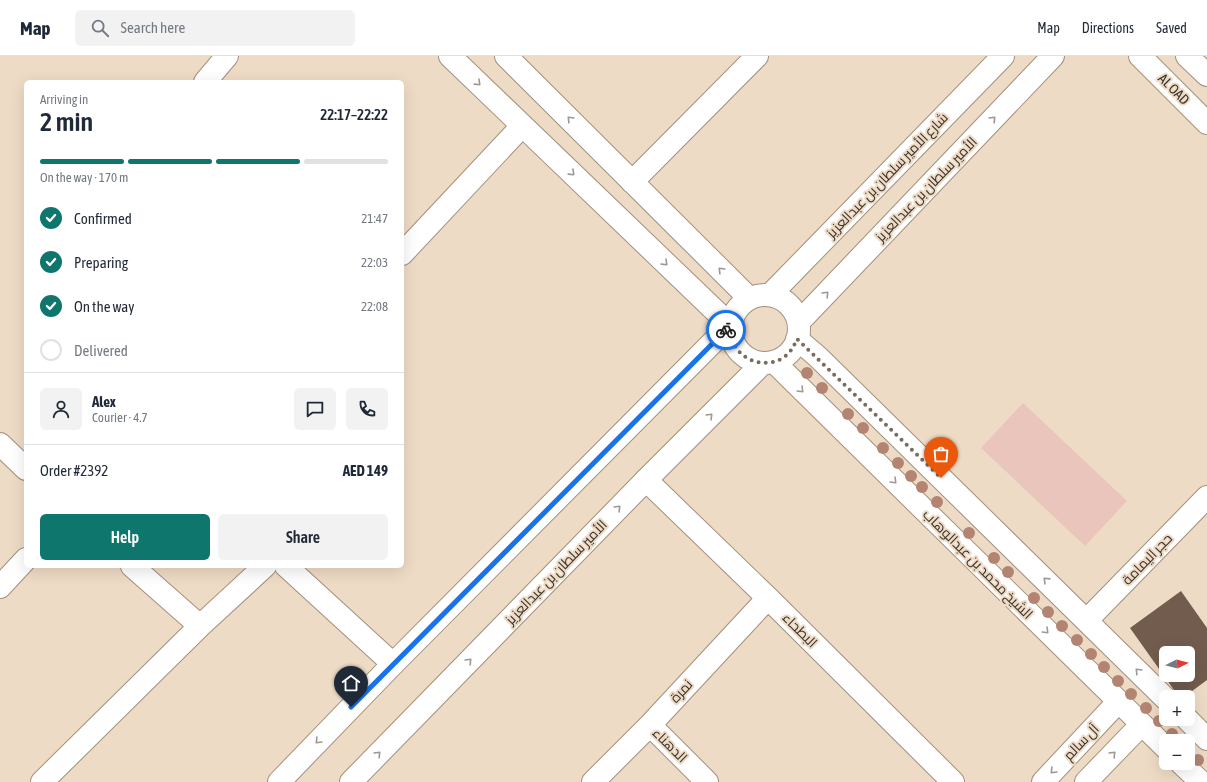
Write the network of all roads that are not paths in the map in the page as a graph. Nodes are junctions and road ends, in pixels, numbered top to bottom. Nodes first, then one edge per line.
1 (227, 56) edge
2 (450, 56) edge
3 (506, 56) edge
4 (757, 56) edge
5 (1003, 56) edge
6 (1053, 56) edge
7 (1140, 56) edge
8 (1188, 56) edge
9 (1207, 75) edge
10 (207, 80) edge
11 (1207, 122) edge
12 (522, 126) junction
13 (632, 182) junction
14 (404, 252) edge
15 (771, 294) junction
16 (749, 298) junction
17 (730, 325) junction
18 (798, 331) junction
19 (768, 363) junction
20 (0, 444) edge
21 (24, 467) edge
22 (646, 480) junction
23 (1207, 497) edge
24 (24, 561) edge
25 (134, 568) edge
26 (262, 568) edge
27 (288, 568) edge
28 (0, 587) edge
29 (768, 598) junction
30 (1087, 620) junction
31 (200, 626) junction
32 (393, 664) junction
33 (1159, 692) edge
34 (1118, 702) junction
35 (650, 725) junction
36 (1141, 725) junction
37 (1193, 726) edge
38 (1207, 739) edge
39 (1159, 742) edge
40 (1188, 770) edge
41 (42, 782) edge
42 (279, 782) edge
43 (351, 782) edge
44 (593, 782) edge
45 (707, 782) edge
46 (953, 782) edge
47 (1043, 782) edge
48 (1086, 782) edge
49 (1201, 782) edge

1 - 10 street
2 -> 12 street
13 -> 3 street
4 - 13 street
5 - 15 street, شارع الأمير سلطان بن عبدالعزيز
18 -> 6 street, الأمير سلطان بن عبدالعزيز
7 - 11 street, AL OAD
8 - 9 street
12 - 14 street
12 -> 17 street
16 -> 13 street
15 - 16 street
15 - 18 street
16 - 17 street
17 - 19 street
17 - 32 street
18 - 19 street
30 -> 18 street
22 -> 19 street, الأمير سلطان بن عبدالعزيز
19 -> 34 street, الشيخ محمد بن عبدالوهاب
20 - 21 street
22 - 29 street, البطحاء
43 -> 22 street, الأمير سلطان بن عبدالعزيز
23 - 30 street, حجر اليمامة
24 - 28 street
25 - 31 street
26 - 31 street
27 - 32 street
29 - 35 street, نمرة
29 - 46 street, البطحاء
33 -> 30 street
31 - 41 street
32 -> 42 street
34 - 36 street, الشيخ محمد بن عبدالوهاب
34 -> 47 street, آل سالم
35 - 44 street, نمرة
35 - 45 street, الدهناء
36 - 39 street, الشيخ محمد بن عبدالوهاب
48 -> 36 street
37 - 38 street
40 - 49 street

